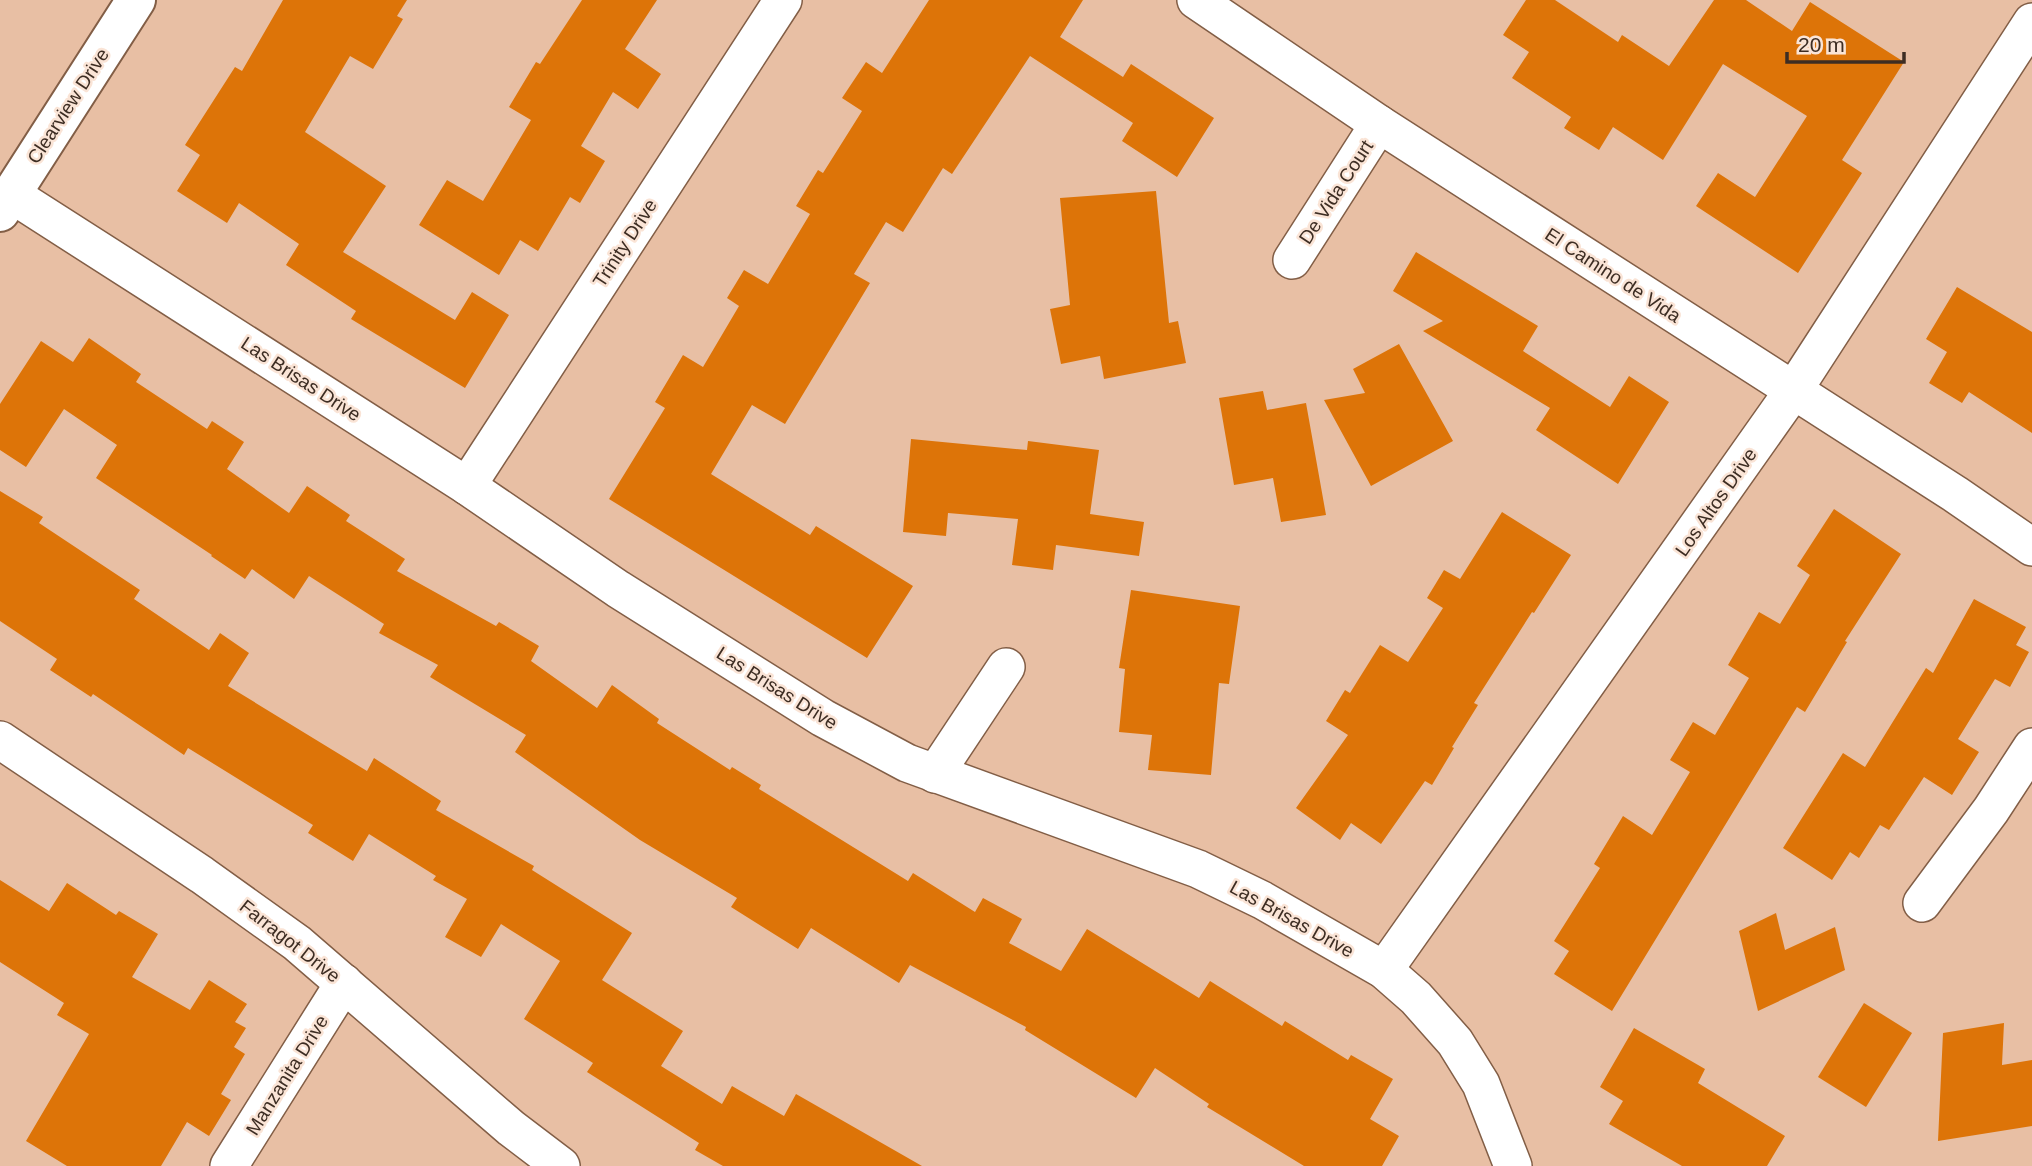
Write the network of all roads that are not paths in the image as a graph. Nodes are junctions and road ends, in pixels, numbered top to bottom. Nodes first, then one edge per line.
1 (136, 0) edge
2 (783, 0) edge
3 (1196, 0) edge
4 (2032, 23) edge
5 (1379, 124) junction
6 (6, 203) edge
7 (1292, 260) dead end
8 (1793, 391) junction
9 (467, 486) junction
10 (2032, 547) edge
11 (1006, 667) dead end
12 (0, 740) edge
13 (2032, 747) edge
14 (935, 774) junction
15 (1922, 903) dead end
16 (1384, 971) junction
17 (344, 983) junction
18 (229, 1166) edge
19 (561, 1166) edge
20 (1513, 1166) edge

1 - 6 street, Clearview Drive
2 - 9 street, Trinity Drive
3 - 5 street, El Camino de Vida
4 - 8 street, Los Altos Drive
5 - 7 street, De Vida Court
5 - 8 street, El Camino de Vida
6 - 9 street, Las Brisas Drive
8 - 10 street, El Camino de Vida
8 - 16 street, Los Altos Drive
9 - 14 street, Las Brisas Drive
11 - 14 street
12 - 17 street, Farragot Drive
13 - 15 street
14 - 16 street, Las Brisas Drive
16 - 20 street, Las Brisas Drive
17 - 18 street, Manzanita Drive
17 - 19 street, Farragot Drive

